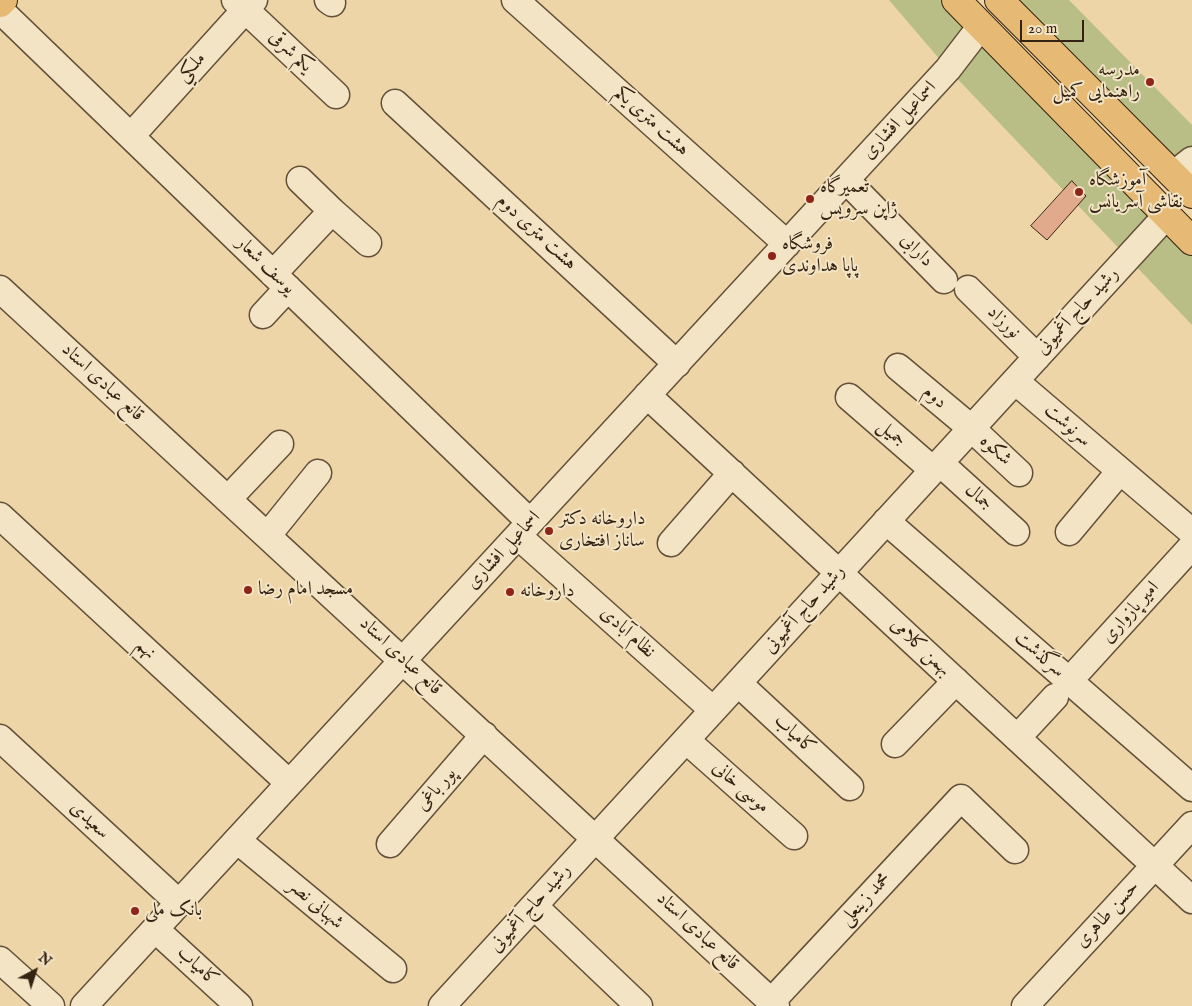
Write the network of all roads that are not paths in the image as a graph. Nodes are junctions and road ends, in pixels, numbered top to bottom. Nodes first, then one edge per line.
1 (3, 0) edge
2 (515, 0) edge
3 (956, 0) edge
4 (1000, 2) edge
5 (0, 3) edge
6 (245, 3) edge
7 (0, 10) edge
8 (981, 26) junction
9 (336, 95) dead end
10 (395, 103) dead end
11 (130, 136) junction
12 (1186, 176) edge
13 (300, 180) dead end
14 (846, 180) junction
15 (332, 211) junction
16 (1167, 215) junction
17 (1192, 241) edge
18 (368, 243) dead end
19 (787, 244) junction
20 (944, 280) dead end
21 (281, 281) junction
22 (0, 289) edge
23 (968, 289) dead end
24 (263, 315) dead end
25 (1037, 356) junction
26 (676, 364) junction
27 (898, 367) dead end
28 (1015, 381) junction
29 (647, 395) junction
30 (849, 397) dead end
31 (971, 428) junction
32 (280, 444) dead end
33 (936, 467) junction
34 (1120, 471) junction
35 (318, 473) dead end
36 (732, 473) junction
37 (1019, 473) dead end
38 (228, 499) junction
39 (0, 516) edge
40 (886, 521) junction
41 (524, 529) junction
42 (1016, 532) dead end
43 (1069, 532) dead end
44 (1192, 532) edge
45 (268, 535) junction
46 (671, 543) dead end
47 (1192, 546) edge
48 (839, 573) junction
49 (403, 660) junction
50 (956, 681) junction
51 (738, 683) junction
52 (1062, 689) junction
53 (713, 710) junction
54 (484, 735) junction
55 (0, 738) edge
56 (1017, 738) junction
57 (686, 740) junction
58 (895, 744) dead end
59 (290, 783) junction
60 (850, 786) dead end
61 (1192, 788) edge
62 (1192, 825) edge
63 (794, 836) dead end
64 (595, 839) junction
65 (237, 840) junction
66 (390, 844) dead end
67 (1015, 850) dead end
68 (1154, 865) junction
69 (1192, 900) edge
70 (179, 903) junction
71 (534, 906) junction
72 (156, 929) junction
73 (0, 960) edge
74 (393, 969) dead end
75 (1037, 1002) edge
76 (774, 1004) edge
77 (51, 1006) edge
78 (84, 1006) edge
79 (239, 1006) edge
80 (442, 1006) edge
81 (639, 1006) edge

1 - 5 main road
2 - 19 street, هشت متری یکم
3 - 8 main road
4 - 8 main road
4 - 12 main road
6 - 9 street, یکم شرقی
6 - 11 street, ملکي
7 - 11 street, یوسف شعار
8 - 14 street, اسماعیل افشاری
8 - 16 main road
10 - 26 street, هشت متری دوم
11 - 21 street, یوسف شعار
13 - 15 street
14 - 19 street, اسماعیل افشاری
14 - 20 street, دارابی
15 - 18 street
15 - 21 street
16 - 17 main road
16 - 25 street, رشید حاج آغمیونی
19 - 26 street, اسماعیل افشاری
21 - 24 street
21 - 41 street, یوسف شعار
22 - 38 street, قانع عبادی استاد
23 - 25 street, نورزاد
25 - 28 street, رشید حاج آغمیونی
26 - 29 street, اسماعیل افشاری
27 - 31 street, دوم
28 - 31 street, رشید حاج آغمیونی
28 - 34 street, سرنوشت
29 - 36 street, بهمن کلامی
29 - 41 street, اسماعیل افشاری
30 - 33 street, جمیل
31 - 33 street, رشید حاج آغمیونی
31 - 37 street, شکوه
32 - 38 street
33 - 40 street, رشید حاج آغمیونی
33 - 42 street, جمال
34 - 43 street
34 - 44 street, سرنوشت
35 - 45 street
36 - 46 street
36 - 48 street, بهمن کلامی
38 - 45 street, قانع عبادی استاد
39 - 59 street, نهم
40 - 48 street, رشید حاج آغمیونی
40 - 52 street, سرگذشت
41 - 49 street, اسماعیل افشاری
41 - 53 street, نظام آبادی
45 - 49 street, قانع عبادی استاد
47 - 52 street, امیر پازواری
48 - 50 street, بهمن کلامی
48 - 51 street, رشید حاج آغمیونی
49 - 54 street, قانع عبادی استاد
49 - 59 street, اسماعیل افشاری
50 - 56 street, بهمن کلامی
50 - 58 street
51 - 53 street, رشید حاج آغمیونی
51 - 60 street, کامیاب
52 - 56 street, امیر پازواری
52 - 61 street, سرگذشت
53 - 57 street, رشید حاج آغمیونی
54 - 64 street, قانع عبادی استاد
54 - 66 street, پور باغی
55 - 70 street, سعیدی
56 - 68 street, بهمن کلامی
57 - 63 street, موسی خانی
57 - 64 street, رشید حاج آغمیونی
59 - 65 street, اسماعیل افشاری
62 - 68 street, حسن طاهری
64 - 71 street, رشید حاج آغمیونی
64 - 76 street, قانع عبادی استاد
65 - 70 street, اسماعیل افشاری
65 - 74 street, شهبانی نصر
67 - 76 street, محمد زینعلی
68 - 69 street, بهمن کلامی
68 - 75 street, حسن طاهری
70 - 72 street, اسماعیل افشاری
71 - 80 street, رشید حاج آغمیونی
71 - 81 street
72 - 78 street, اسماعیل افشاری
72 - 79 street, کامیاب
73 - 77 street

